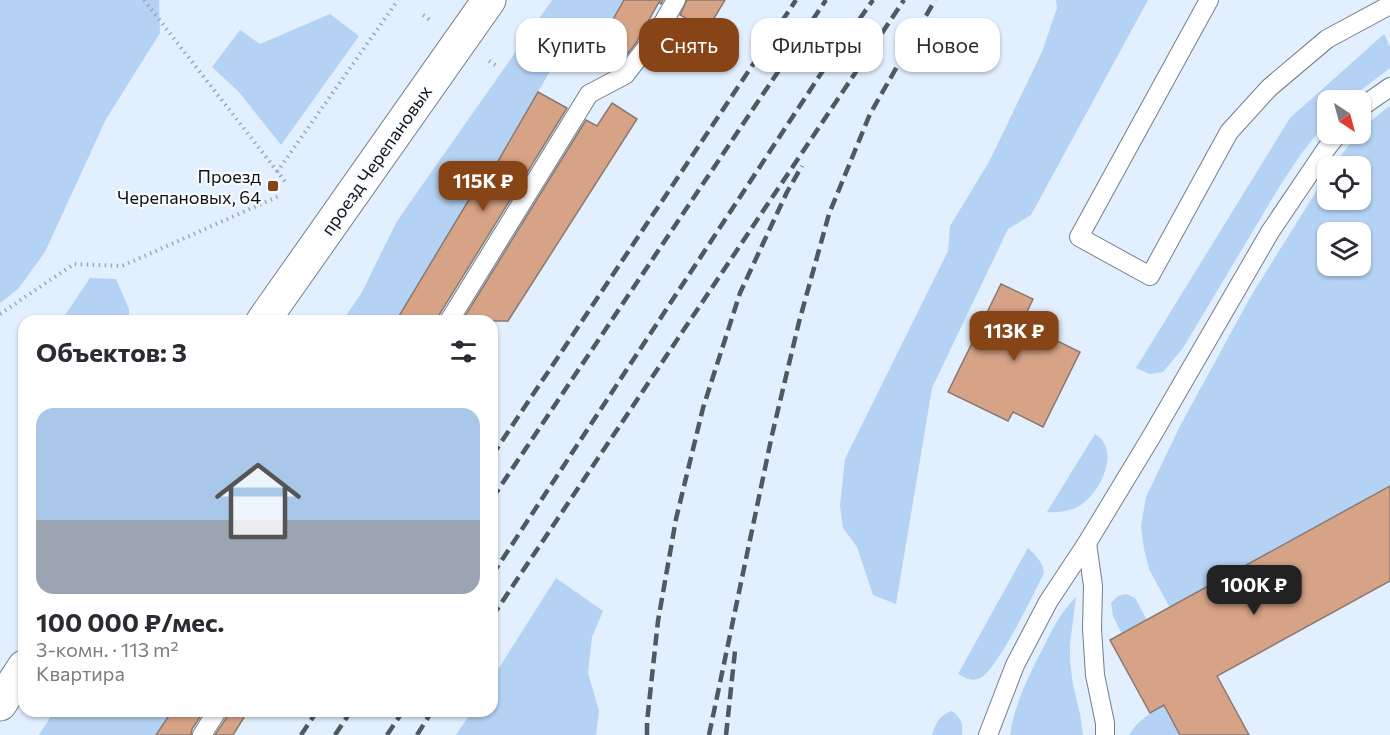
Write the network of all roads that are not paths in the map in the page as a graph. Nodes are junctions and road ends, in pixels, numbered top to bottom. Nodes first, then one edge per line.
1 (489, 0) edge
2 (676, 0) edge
3 (1209, 0) edge
4 (1390, 5) edge
5 (1390, 87) edge
6 (1371, 100) edge
7 (1329, 144) edge
8 (267, 315) edge
9 (453, 315) edge
10 (1087, 543) junction
11 (18, 676) edge
12 (0, 704) edge
13 (213, 717) edge
14 (202, 735) edge
15 (988, 735) edge
16 (1105, 735) edge

1 - 8 street, проезд Черепановых
2 - 9 lane
3 - 4 lane
5 - 6 lane
7 - 10 lane
10 - 15 lane
10 - 16 lane
11 - 12 street
13 - 14 lane

